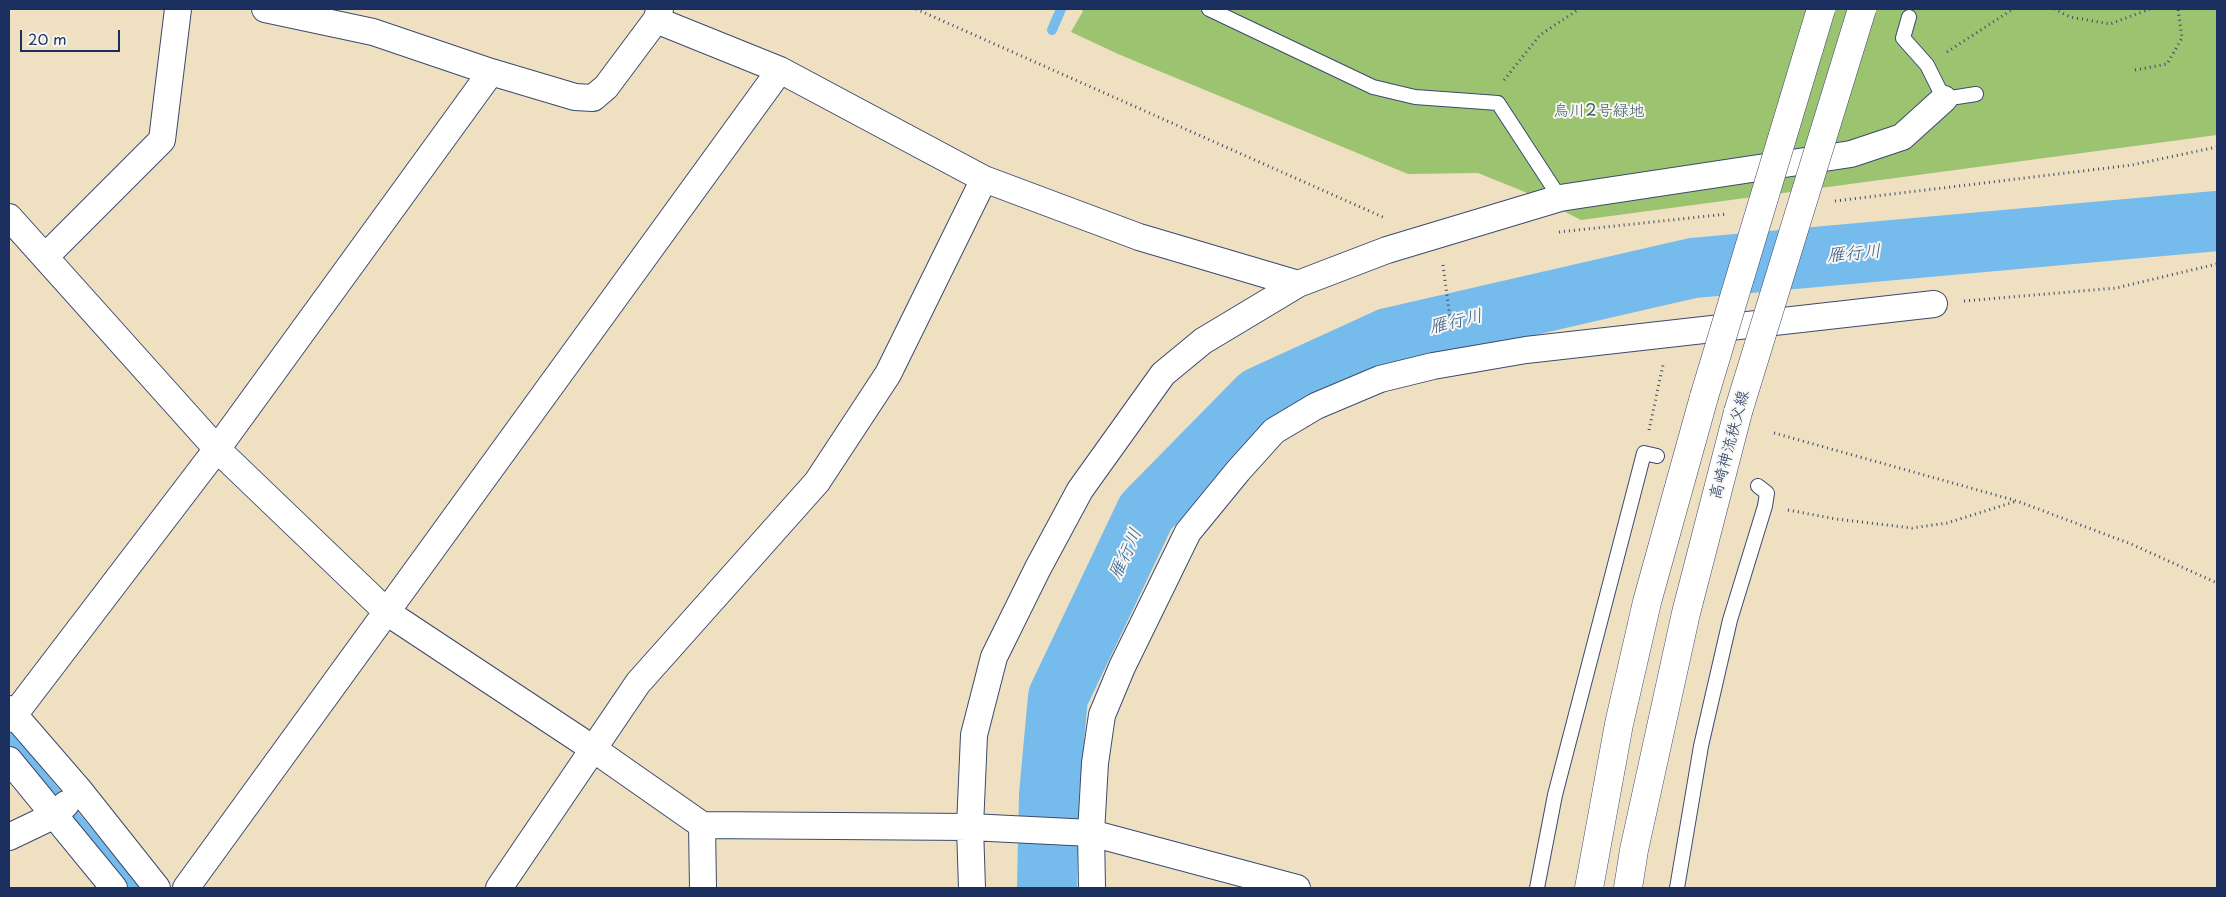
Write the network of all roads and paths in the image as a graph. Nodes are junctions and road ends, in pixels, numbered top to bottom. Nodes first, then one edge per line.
1 (178, 9) edge
2 (265, 9) edge
3 (916, 9) edge
4 (1209, 9) edge
5 (1579, 9) edge
6 (1821, 9) edge
7 (1862, 9) edge
8 (2012, 9) edge
9 (2054, 9) edge
10 (2150, 9) edge
11 (2178, 9) edge
12 (658, 15) edge
13 (1909, 17) dead end
14 (1927, 65) junction
15 (780, 70) junction
16 (2135, 70) dead end
17 (491, 72) junction
18 (1976, 94) dead end
19 (1944, 99) junction
20 (1486, 102) junction
21 (984, 179) junction
22 (1560, 198) junction
23 (9, 218) edge
24 (1436, 242) junction
25 (46, 256) junction
26 (2217, 264) edge
27 (1298, 284) junction
28 (1934, 304) joint
29 (1669, 334) junction
30 (1455, 354) junction
31 (1774, 433) dead end
32 (217, 449) junction
33 (1650, 454) joint
34 (1758, 486) dead end
35 (2017, 501) junction
36 (1765, 506) junction
37 (2217, 583) edge
38 (388, 613) junction
39 (10, 714) edge
40 (592, 748) junction
41 (9, 760) edge
42 (80, 791) junction
43 (55, 815) junction
44 (702, 824) junction
45 (970, 827) junction
46 (1092, 833) junction
47 (9, 838) edge
48 (114, 888) edge
49 (157, 888) edge
50 (186, 888) edge
51 (499, 888) edge
52 (704, 888) edge
53 (972, 888) edge
54 (1092, 888) edge
55 (1297, 888) edge
56 (1538, 888) edge
57 (1589, 888) edge
58 (1628, 888) edge
59 (1677, 888) edge

1 - 25 street
2 - 17 street
3 - 24 path
4 - 20 lane
5 - 20 path
6 - 57 main road, bridge
7 - 58 main road, 高崎神流秩父線, bridge
8 - 14 path
9 - 10 path
11 - 16 path
12 - 15 street
12 - 17 street
13 - 14 lane
14 - 19 lane
15 - 21 street
15 - 38 street
17 - 32 street
18 - 19 lane
19 - 22 street
20 - 22 lane
21 - 27 street
21 - 40 street
22 - 24 street
23 - 25 street
24 - 27 street
24 - 30 path
25 - 32 street
26 - 28 path
27 - 45 street
28 - 29 street
29 - 30 street
29 - 33 path
30 - 46 street
31 - 35 path
32 - 38 street
32 - 39 street
33 - 56 lane
34 - 36 lane
35 - 36 path
35 - 37 path
36 - 59 lane
38 - 40 street
38 - 50 street
39 - 42 street
40 - 44 street
40 - 51 street
41 - 43 street
42 - 43 street
42 - 49 street
43 - 47 street
43 - 48 street
44 - 45 street
44 - 52 street
45 - 46 street
45 - 53 street
46 - 54 street
46 - 55 street

